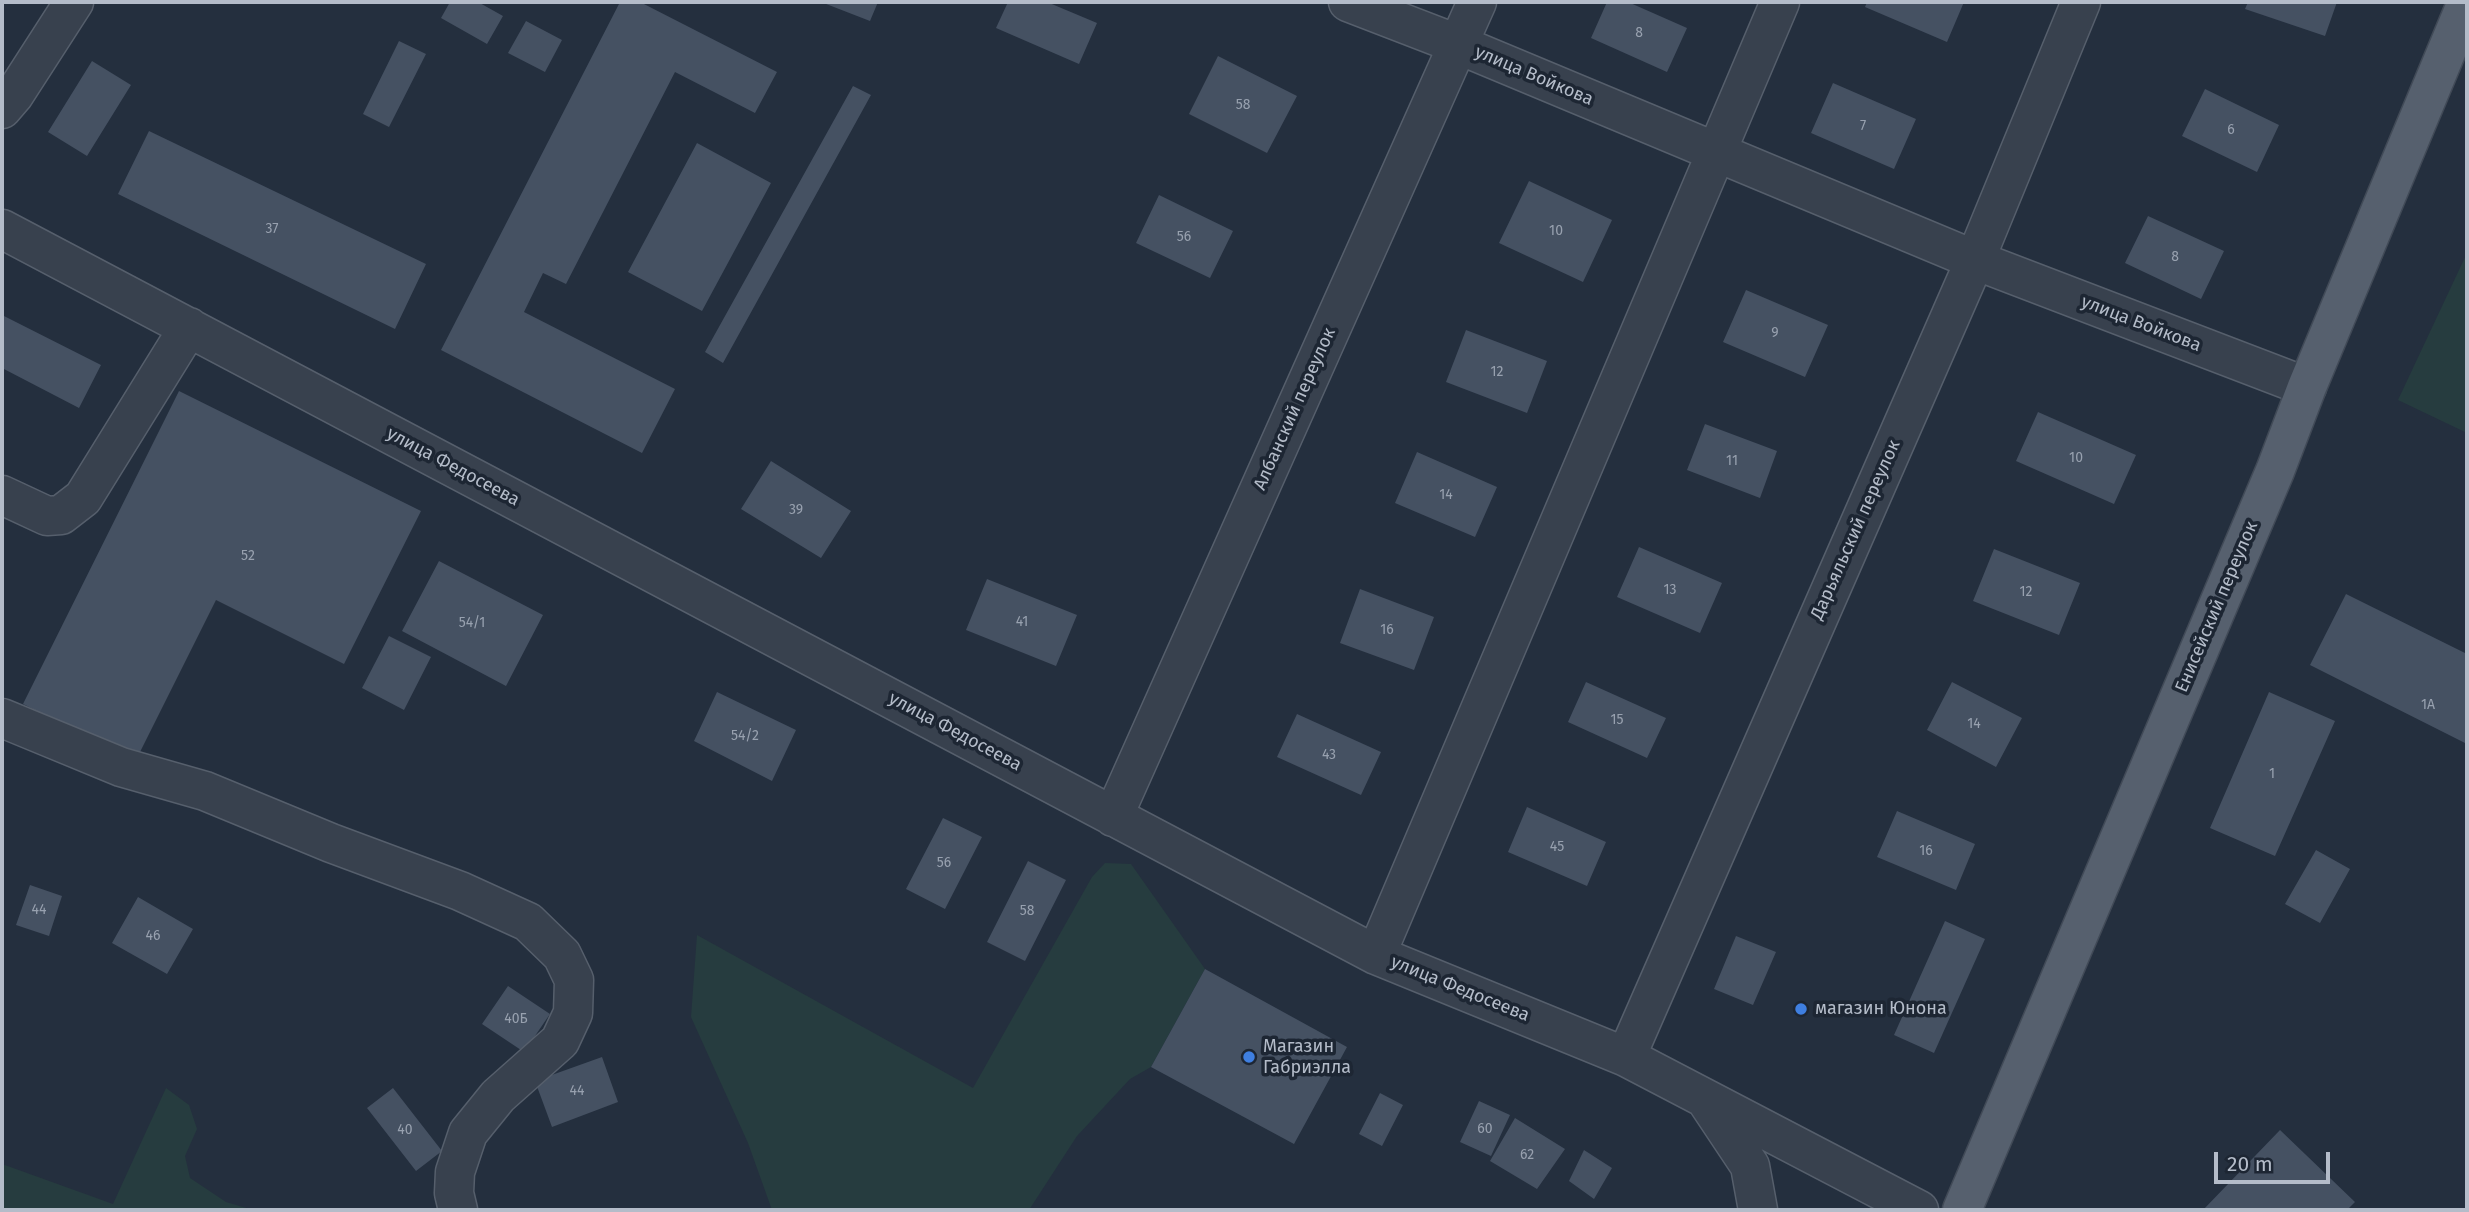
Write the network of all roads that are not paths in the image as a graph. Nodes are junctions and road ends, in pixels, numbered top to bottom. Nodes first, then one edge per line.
1 (74, 2) edge
2 (1348, 2) edge
3 (1477, 2) edge
4 (1780, 2) edge
5 (2081, 2) edge
6 (2467, 2) edge
7 (1457, 44) junction
8 (2, 108) edge
9 (1718, 153) junction
10 (2, 229) edge
11 (1975, 260) junction
12 (189, 327) junction
13 (2307, 387) junction
14 (2, 495) edge
15 (2, 718) edge
16 (1113, 817) junction
17 (1376, 955) junction
18 (1626, 1057) junction
19 (1704, 1098) junction
20 (458, 1210) edge
21 (1758, 1210) edge
22 (1919, 1210) edge
23 (1962, 1210) edge

1 - 8 street
2 - 7 street, улица Войкова
3 - 7 street, Албанский переулок
4 - 9 street
5 - 11 street, Дарьяльский переулок
6 - 13 main road, Енисейский переулок
7 - 9 street, улица Войкова
7 - 16 street, Албанский переулок
9 - 11 street, улица Войкова
9 - 17 street
10 - 12 street, улица Федосеева
11 - 13 street, улица Войкова
11 - 18 street, Дарьяльский переулок
12 - 14 street
12 - 16 street, улица Федосеева
13 - 23 main road, Енисейский переулок
15 - 20 street
16 - 17 street, улица Федосеева
17 - 18 street, улица Федосеева
18 - 19 street, улица Федосеева
19 - 21 street
19 - 22 street, улица Федосеева

